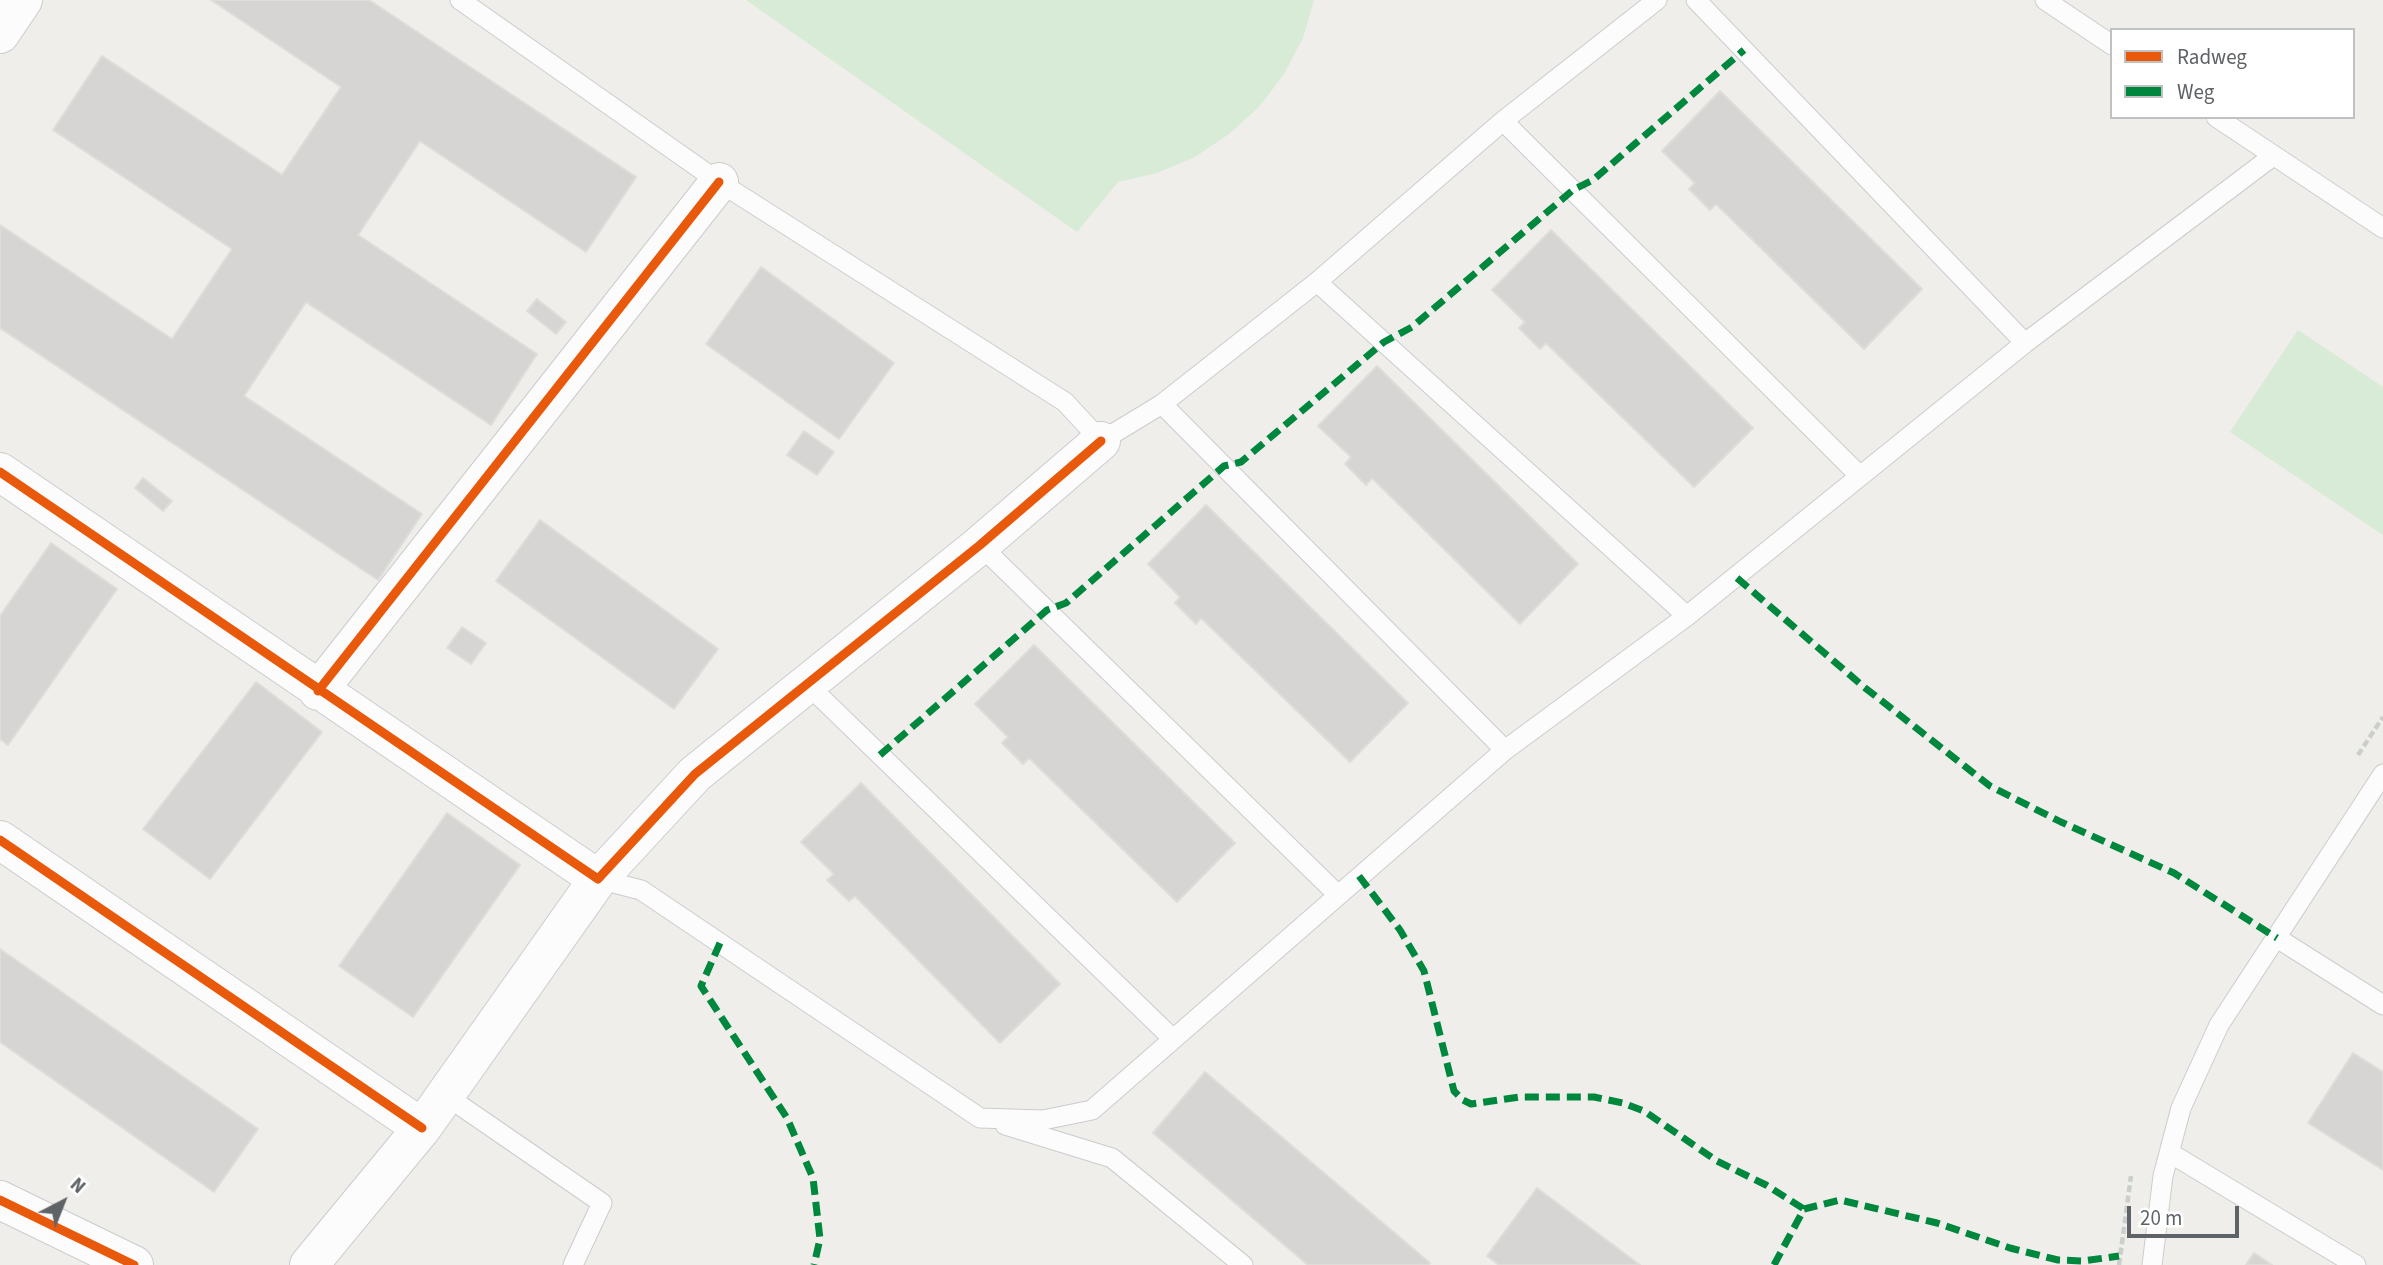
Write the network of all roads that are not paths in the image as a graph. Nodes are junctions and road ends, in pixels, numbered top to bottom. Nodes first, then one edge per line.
1 (23, 0) edge
2 (460, 0) edge
3 (1657, 0) edge
4 (1696, 0) edge
5 (2045, 0) edge
6 (0, 34) edge
7 (2110, 45) edge
8 (2219, 119) edge
9 (1503, 121) junction
10 (2273, 156) junction
11 (719, 182) junction
12 (2383, 228) edge
13 (1317, 282) junction
14 (2025, 344) junction
15 (1162, 404) junction
16 (1101, 442) junction
17 (0, 472) edge
18 (1860, 476) junction
19 (981, 545) junction
20 (1687, 617) junction
21 (807, 684) junction
22 (318, 691) junction
23 (1505, 750) junction
24 (2383, 774) edge
25 (0, 840) edge
26 (598, 879) junction
27 (1338, 895) junction
28 (2277, 937) junction
29 (2383, 1005) edge
30 (1173, 1039) junction
31 (446, 1095) junction
32 (981, 1118) junction
33 (422, 1128) junction
34 (2169, 1153) junction
35 (0, 1200) edge
36 (134, 1265) edge
37 (309, 1265) edge
38 (573, 1265) edge
39 (1243, 1265) edge
40 (2152, 1265) edge
41 (2356, 1265) edge

1 - 6 street
2 - 11 lane
3 - 9 lane
4 - 14 lane
5 - 7 lane
8 - 10 lane
9 - 13 lane
9 - 18 lane
10 - 12 lane
10 - 14 lane
11 - 16 lane
11 - 22 street
13 - 15 lane
13 - 20 lane
14 - 18 lane
15 - 16 lane
15 - 23 lane
16 - 19 street
17 - 22 street
18 - 20 lane
19 - 21 street
19 - 27 lane
20 - 23 lane
21 - 26 street
21 - 30 lane
22 - 26 street
23 - 27 lane
24 - 28 lane
25 - 33 street
26 - 31 street
26 - 32 lane
27 - 30 lane
28 - 29 lane
28 - 34 lane
30 - 32 lane
31 - 33 street
31 - 38 lane
32 - 39 lane
33 - 37 street
34 - 40 lane
34 - 41 lane
35 - 36 street

